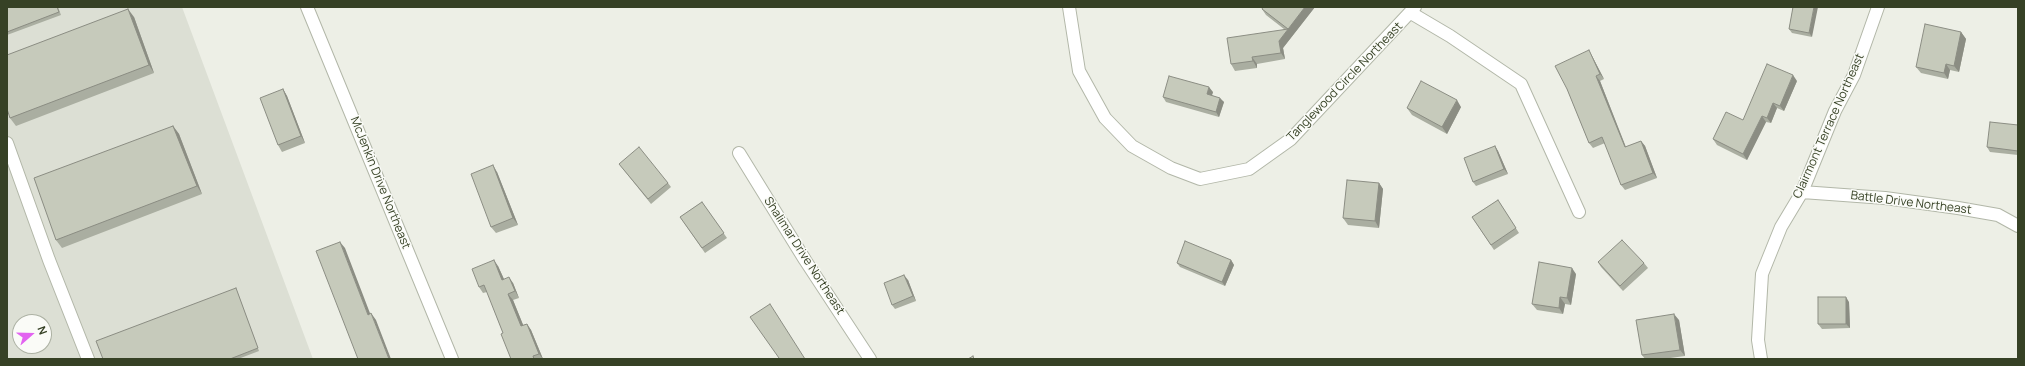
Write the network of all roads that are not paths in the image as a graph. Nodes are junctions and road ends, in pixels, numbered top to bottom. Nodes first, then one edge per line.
1 (307, 7) edge
2 (1069, 7) edge
3 (1878, 7) edge
4 (1413, 10) edge
5 (7, 143) edge
6 (739, 153) dead end
7 (1802, 192) junction
8 (1578, 212) dead end
9 (2018, 226) edge
10 (88, 359) edge
11 (452, 359) edge
12 (870, 359) edge
13 (1761, 359) edge

1 - 11 street, McJenkin Drive Northeast
2 - 4 street, Tanglewood Circle Northeast
3 - 7 street, Clairmont Terrace Northeast
4 - 8 street
5 - 10 street
6 - 12 street, Shalimar Drive Northeast
7 - 9 street, Battle Drive Northeast
7 - 13 street, Clairmont Terrace Northeast

